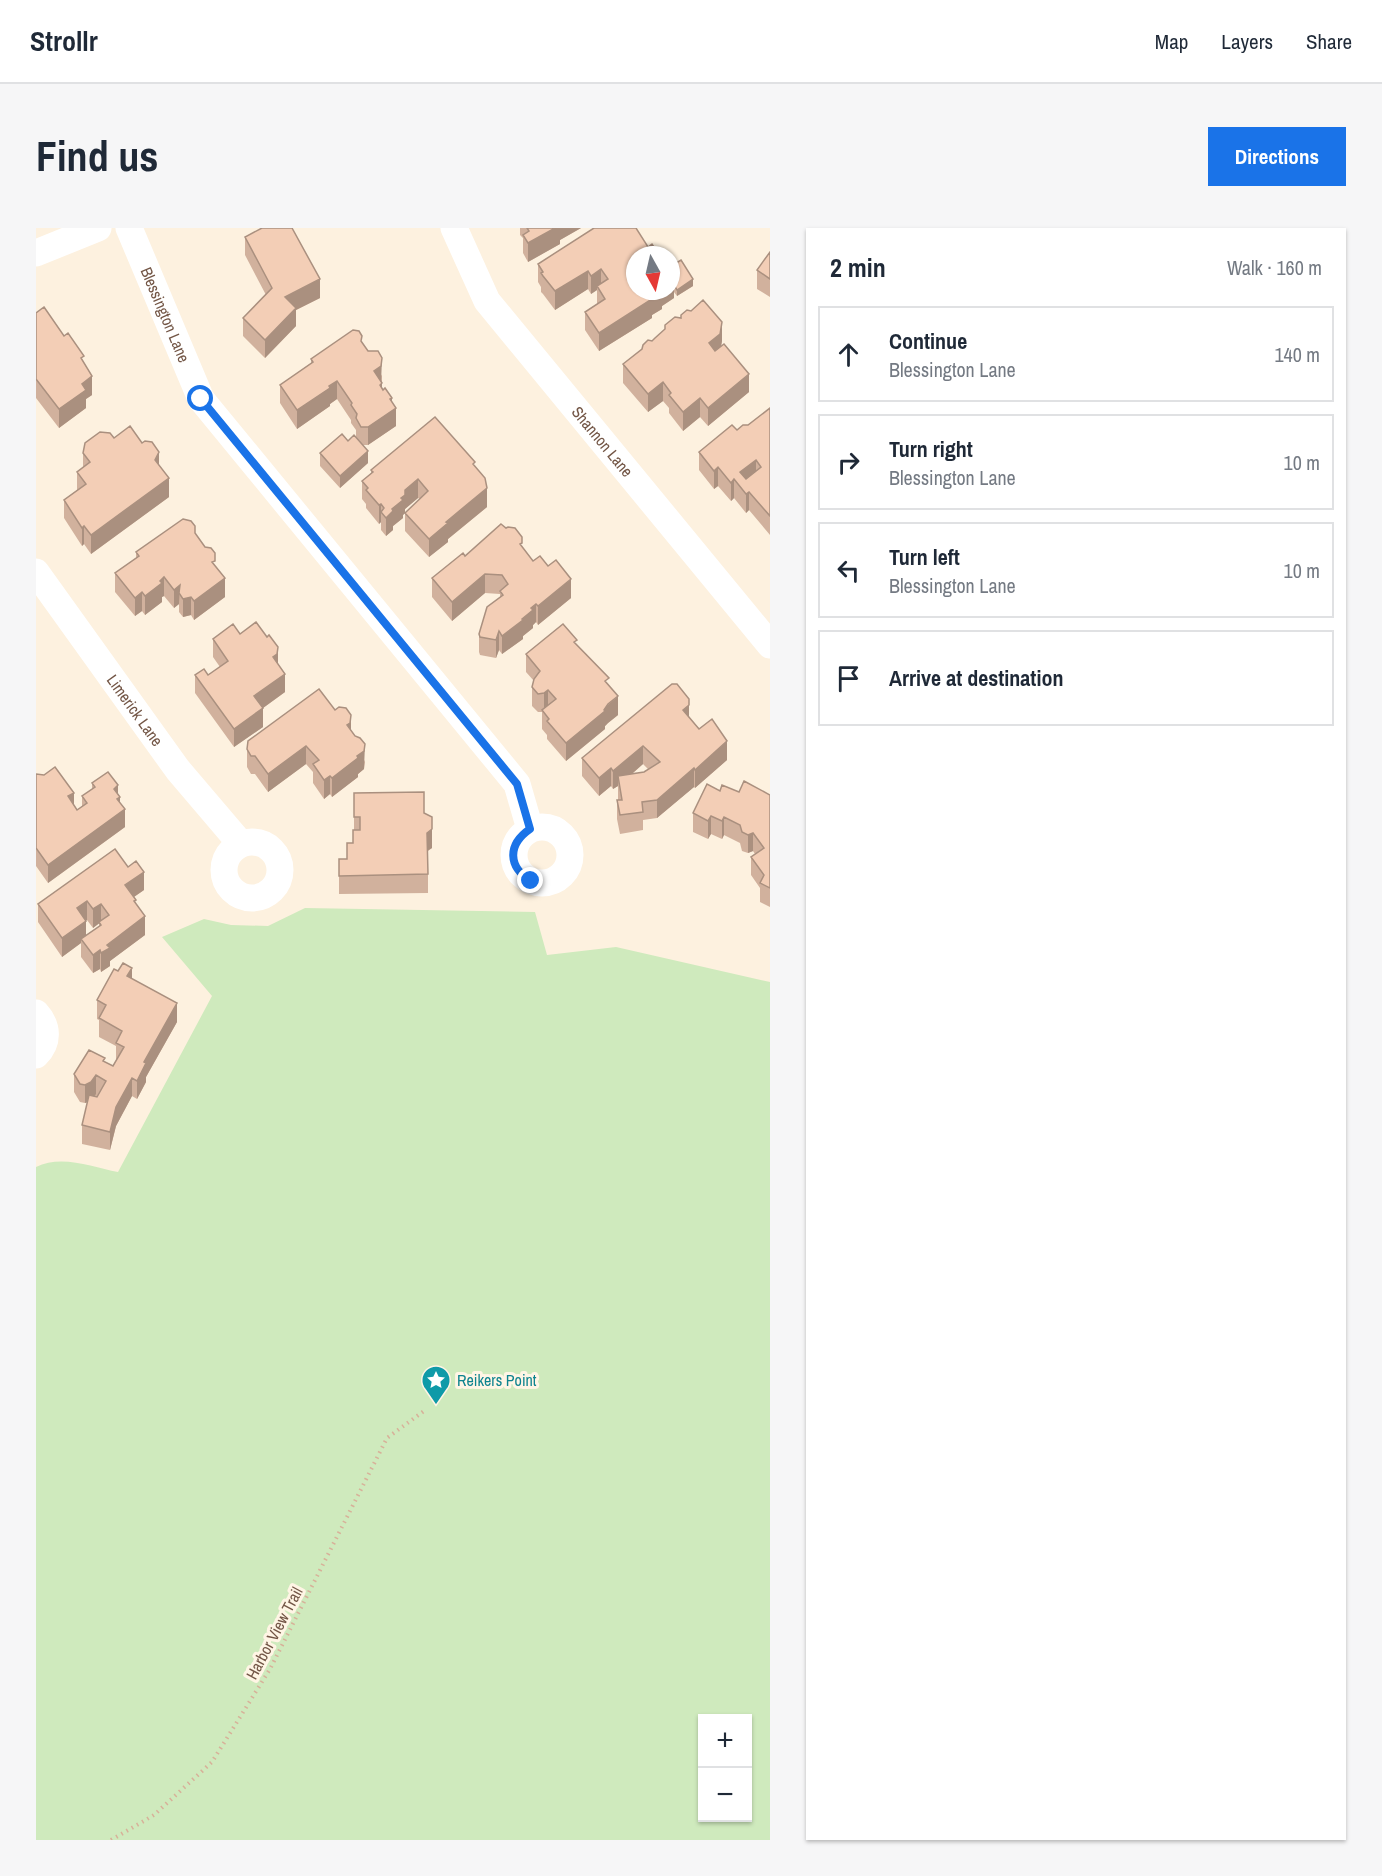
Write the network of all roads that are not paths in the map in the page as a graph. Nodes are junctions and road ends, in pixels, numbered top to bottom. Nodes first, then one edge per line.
1 (98, 228) edge
2 (129, 228) edge
3 (454, 228) edge
4 (36, 253) edge
5 (36, 572) edge
6 (770, 645) edge
7 (530, 829) dead end
8 (241, 844) dead end
9 (36, 1013) edge
10 (36, 1056) edge

1 - 4 street
2 - 7 street, Blessington Lane
3 - 6 street, Shannon Lane
5 - 8 street, Limerick Lane
9 - 10 street

